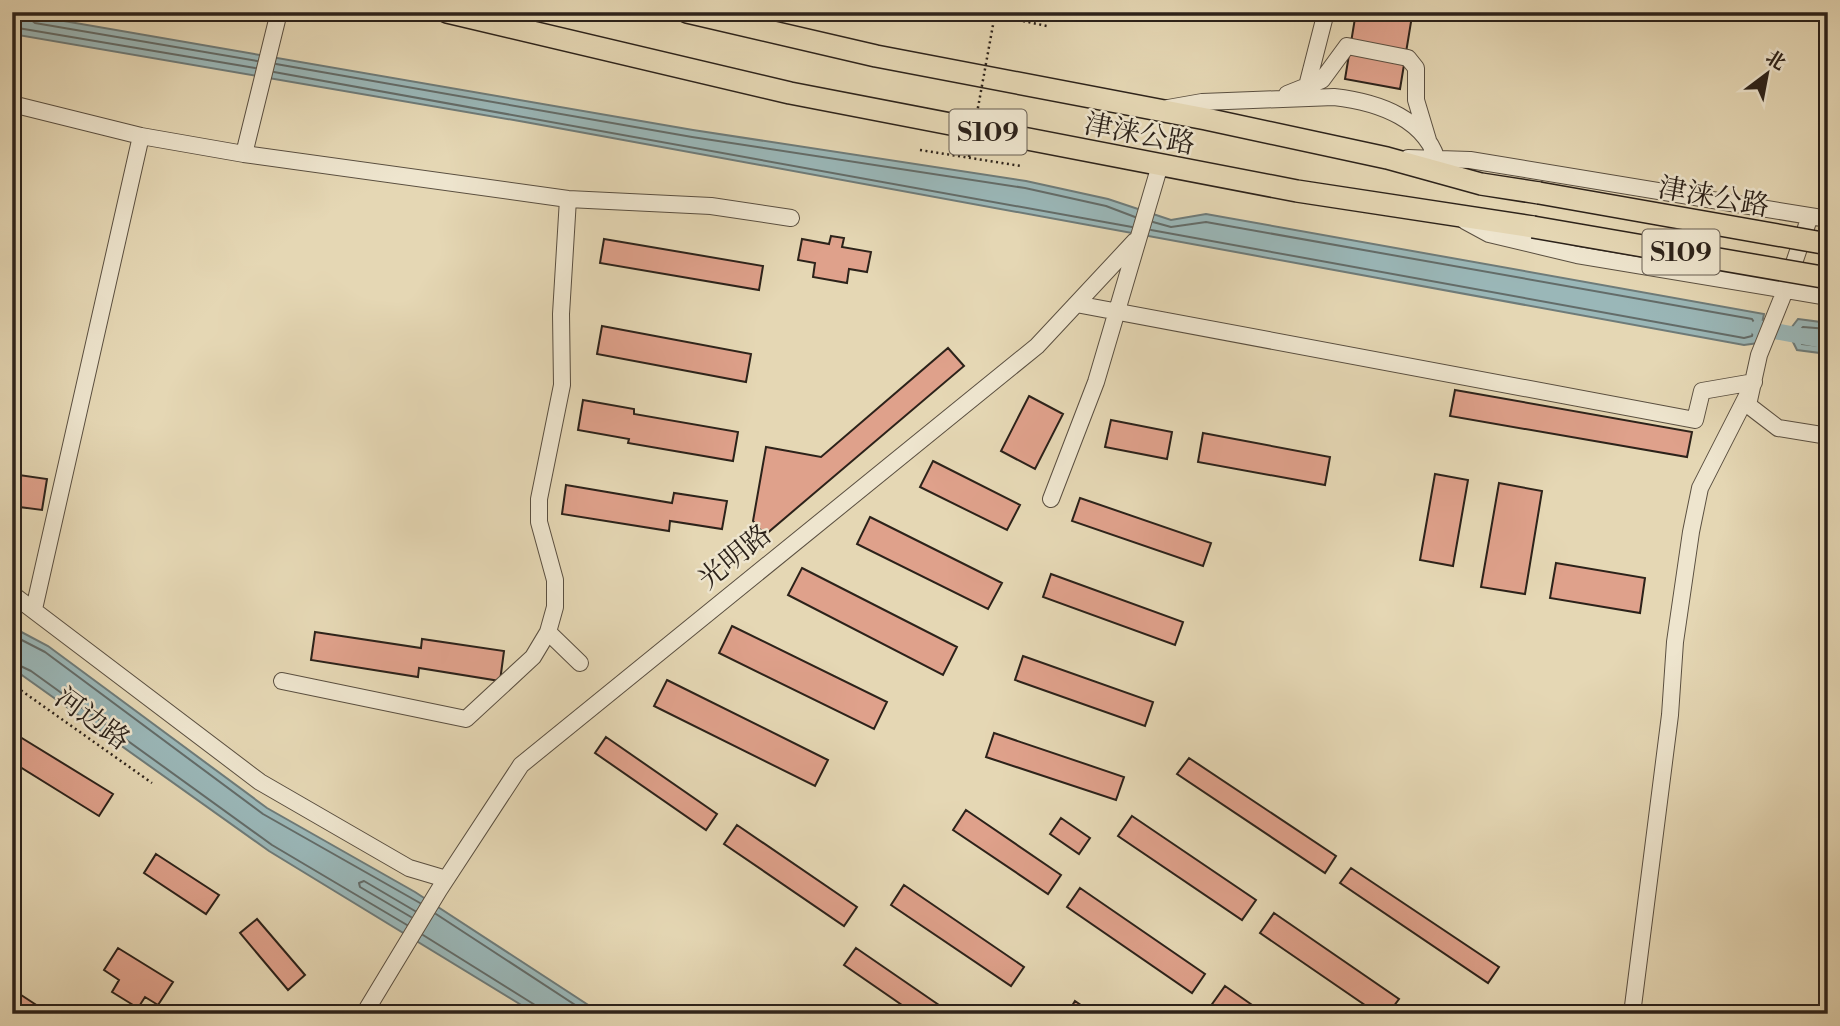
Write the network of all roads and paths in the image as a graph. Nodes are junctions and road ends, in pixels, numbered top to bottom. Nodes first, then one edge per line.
1 (279, 12) edge
2 (447, 12) edge
3 (687, 12) edge
4 (980, 12) edge
5 (1326, 12) edge
6 (995, 15) junction
7 (1047, 26) dead end
8 (1307, 86) junction
9 (1275, 99) junction
10 (12, 104) edge
11 (1155, 110) junction
12 (141, 136) junction
13 (1429, 141) junction
14 (920, 150) dead end
15 (244, 153) junction
16 (969, 157) junction
17 (1160, 165) junction
18 (1439, 165) junction
19 (1021, 166) dead end
20 (568, 198) junction
21 (1810, 216) junction
22 (1457, 217) junction
23 (791, 218) dead end
24 (1828, 219) edge
25 (1135, 241) junction
26 (1828, 244) edge
27 (1828, 278) edge
28 (1783, 294) junction
29 (1828, 298) edge
30 (1076, 304) junction
31 (1115, 312) junction
32 (1754, 382) junction
33 (1828, 436) edge
34 (1051, 499) dead end
35 (12, 594) edge
36 (34, 609) junction
37 (548, 632) junction
38 (580, 663) dead end
39 (282, 681) dead end
40 (12, 684) edge
41 (152, 783) dead end
42 (442, 884) junction
43 (364, 1014) edge
44 (1632, 1014) edge

1 - 15 street
2 - 17 highway, 津涞公路 / S109
3 - 11 highway, 津涞公路 / S109
4 - 6 path
5 - 8 street
6 - 7 path
6 - 16 path, bridge
8 - 9 street
8 - 13 street
9 - 11 street
9 - 13 street
10 - 12 street
11 - 18 highway, 津涞公路 / S109
12 - 15 street
12 - 36 street
13 - 18 street
14 - 16 path
15 - 20 street
16 - 19 path
17 - 22 highway, 津涞公路 / S109
17 - 25 street, 光明路
18 - 21 street
18 - 26 highway, 津涞公路 / S109, bridge
20 - 23 street
20 - 37 street
21 - 24 street
21 - 28 street
22 - 27 highway, 津涞公路 / S109, bridge
22 - 28 street
25 - 30 street, 光明路
25 - 31 street
28 - 29 street
28 - 32 street
30 - 31 street
30 - 42 street, 光明路
31 - 32 street
31 - 34 street
32 - 33 street
32 - 44 street
35 - 36 street
36 - 42 street
37 - 38 street
37 - 39 street
40 - 41 path, 河边路
42 - 43 street, 光明路

